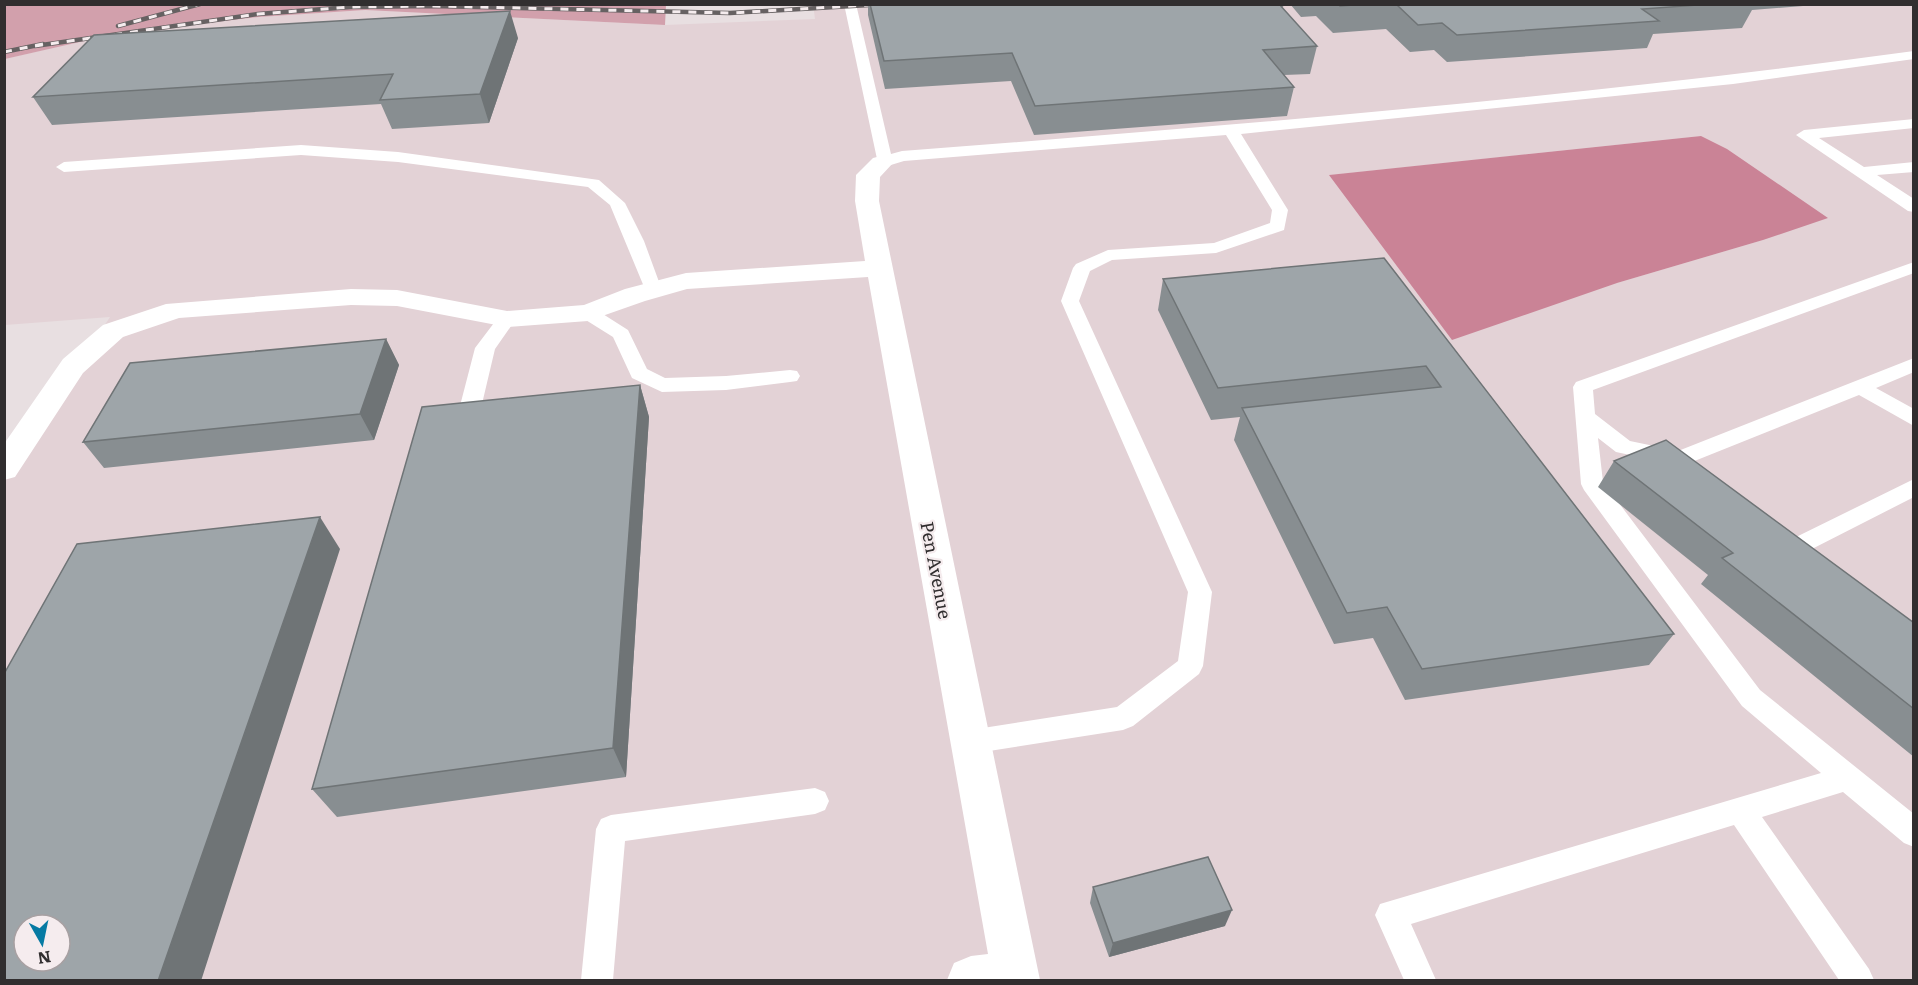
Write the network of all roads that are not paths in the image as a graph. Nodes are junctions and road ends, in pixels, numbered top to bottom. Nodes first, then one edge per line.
1 (850, 4) edge
2 (1914, 55) edge
3 (1914, 123) edge
4 (1231, 129) junction
5 (883, 162) junction
6 (64, 166) dead end
7 (1914, 167) edge
8 (1861, 172) junction
9 (1914, 207) edge
10 (1914, 267) edge
11 (880, 268) junction
12 (653, 290) junction
13 (588, 313) junction
14 (507, 319) junction
15 (1914, 364) edge
16 (790, 376) dead end
17 (1860, 387) junction
18 (1585, 417) junction
19 (1914, 419) edge
20 (466, 425) edge
21 (1682, 458) junction
22 (4, 470) edge
23 (1700, 471) edge
24 (1914, 487) edge
25 (1819, 559) edge
26 (970, 742) junction
27 (1847, 778) junction
28 (815, 801) dead end
29 (1740, 810) junction
30 (1914, 833) edge
31 (1000, 978) edge
32 (597, 981) edge
33 (1420, 981) edge
34 (1858, 981) edge

1 - 5 lane
2 - 4 lane
3 - 8 lane
4 - 5 lane
4 - 26 lane
5 - 11 street, Pen Avenue
6 - 12 lane
7 - 8 lane
8 - 9 lane
10 - 18 lane
11 - 12 street
11 - 26 street, Pen Avenue
12 - 13 street
13 - 14 street
13 - 16 lane
14 - 20 lane
14 - 22 street
15 - 17 lane
17 - 19 lane
17 - 21 lane
18 - 21 lane
18 - 27 lane
21 - 23 lane
24 - 25 lane
26 - 31 street, Pen Avenue
27 - 29 lane
27 - 30 lane
28 - 32 lane
29 - 33 lane
29 - 34 lane

